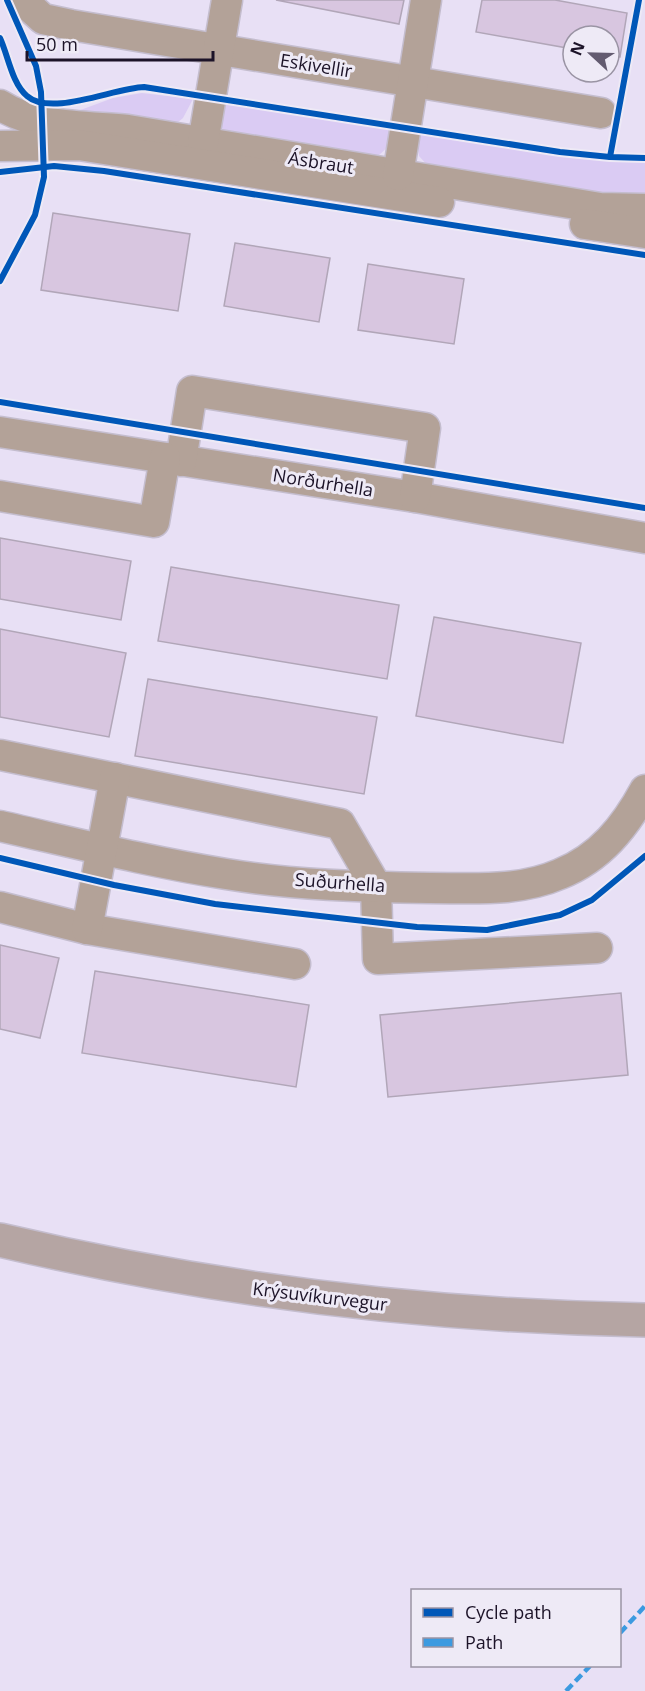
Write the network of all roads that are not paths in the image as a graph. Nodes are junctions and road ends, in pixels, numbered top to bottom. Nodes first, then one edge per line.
1 (22, 0) edge
2 (226, 0) edge
3 (426, 0) edge
4 (219, 50) junction
5 (413, 81) junction
6 (0, 105) edge
7 (601, 113) dead end
8 (203, 143) junction
9 (0, 146) edge
10 (398, 175) junction
11 (645, 209) edge
12 (645, 233) edge
13 (0, 432) edge
14 (173, 459) junction
15 (0, 496) edge
16 (415, 497) junction
17 (645, 538) edge
18 (0, 754) edge
19 (115, 778) junction
20 (645, 790) edge
21 (0, 826) edge
22 (103, 849) junction
23 (376, 886) junction
24 (0, 907) edge
25 (87, 929) junction
26 (597, 948) dead end
27 (296, 964) dead end
28 (0, 1240) edge
29 (645, 1320) edge

1 - 4 street, Eskivellir
2 - 4 street
3 - 5 street
4 - 5 street, Eskivellir
4 - 8 street
5 - 7 street, Eskivellir
5 - 10 street
6 - 8 street, Ásbraut
8 - 10 street, Ásbraut
9 - 12 street, Ásbraut
10 - 11 street, Ásbraut
13 - 14 street, Norðurhella
14 - 15 street
14 - 16 street, Norðurhella
14 - 16 street
16 - 17 street, Norðurhella
18 - 19 street
19 - 22 street
19 - 23 street
20 - 23 street, Suðurhella
21 - 22 street, Suðurhella
22 - 23 street, Suðurhella
22 - 25 street
23 - 26 street
24 - 25 street
25 - 27 street
28 - 29 main road, Krýsuvíkurvegur

